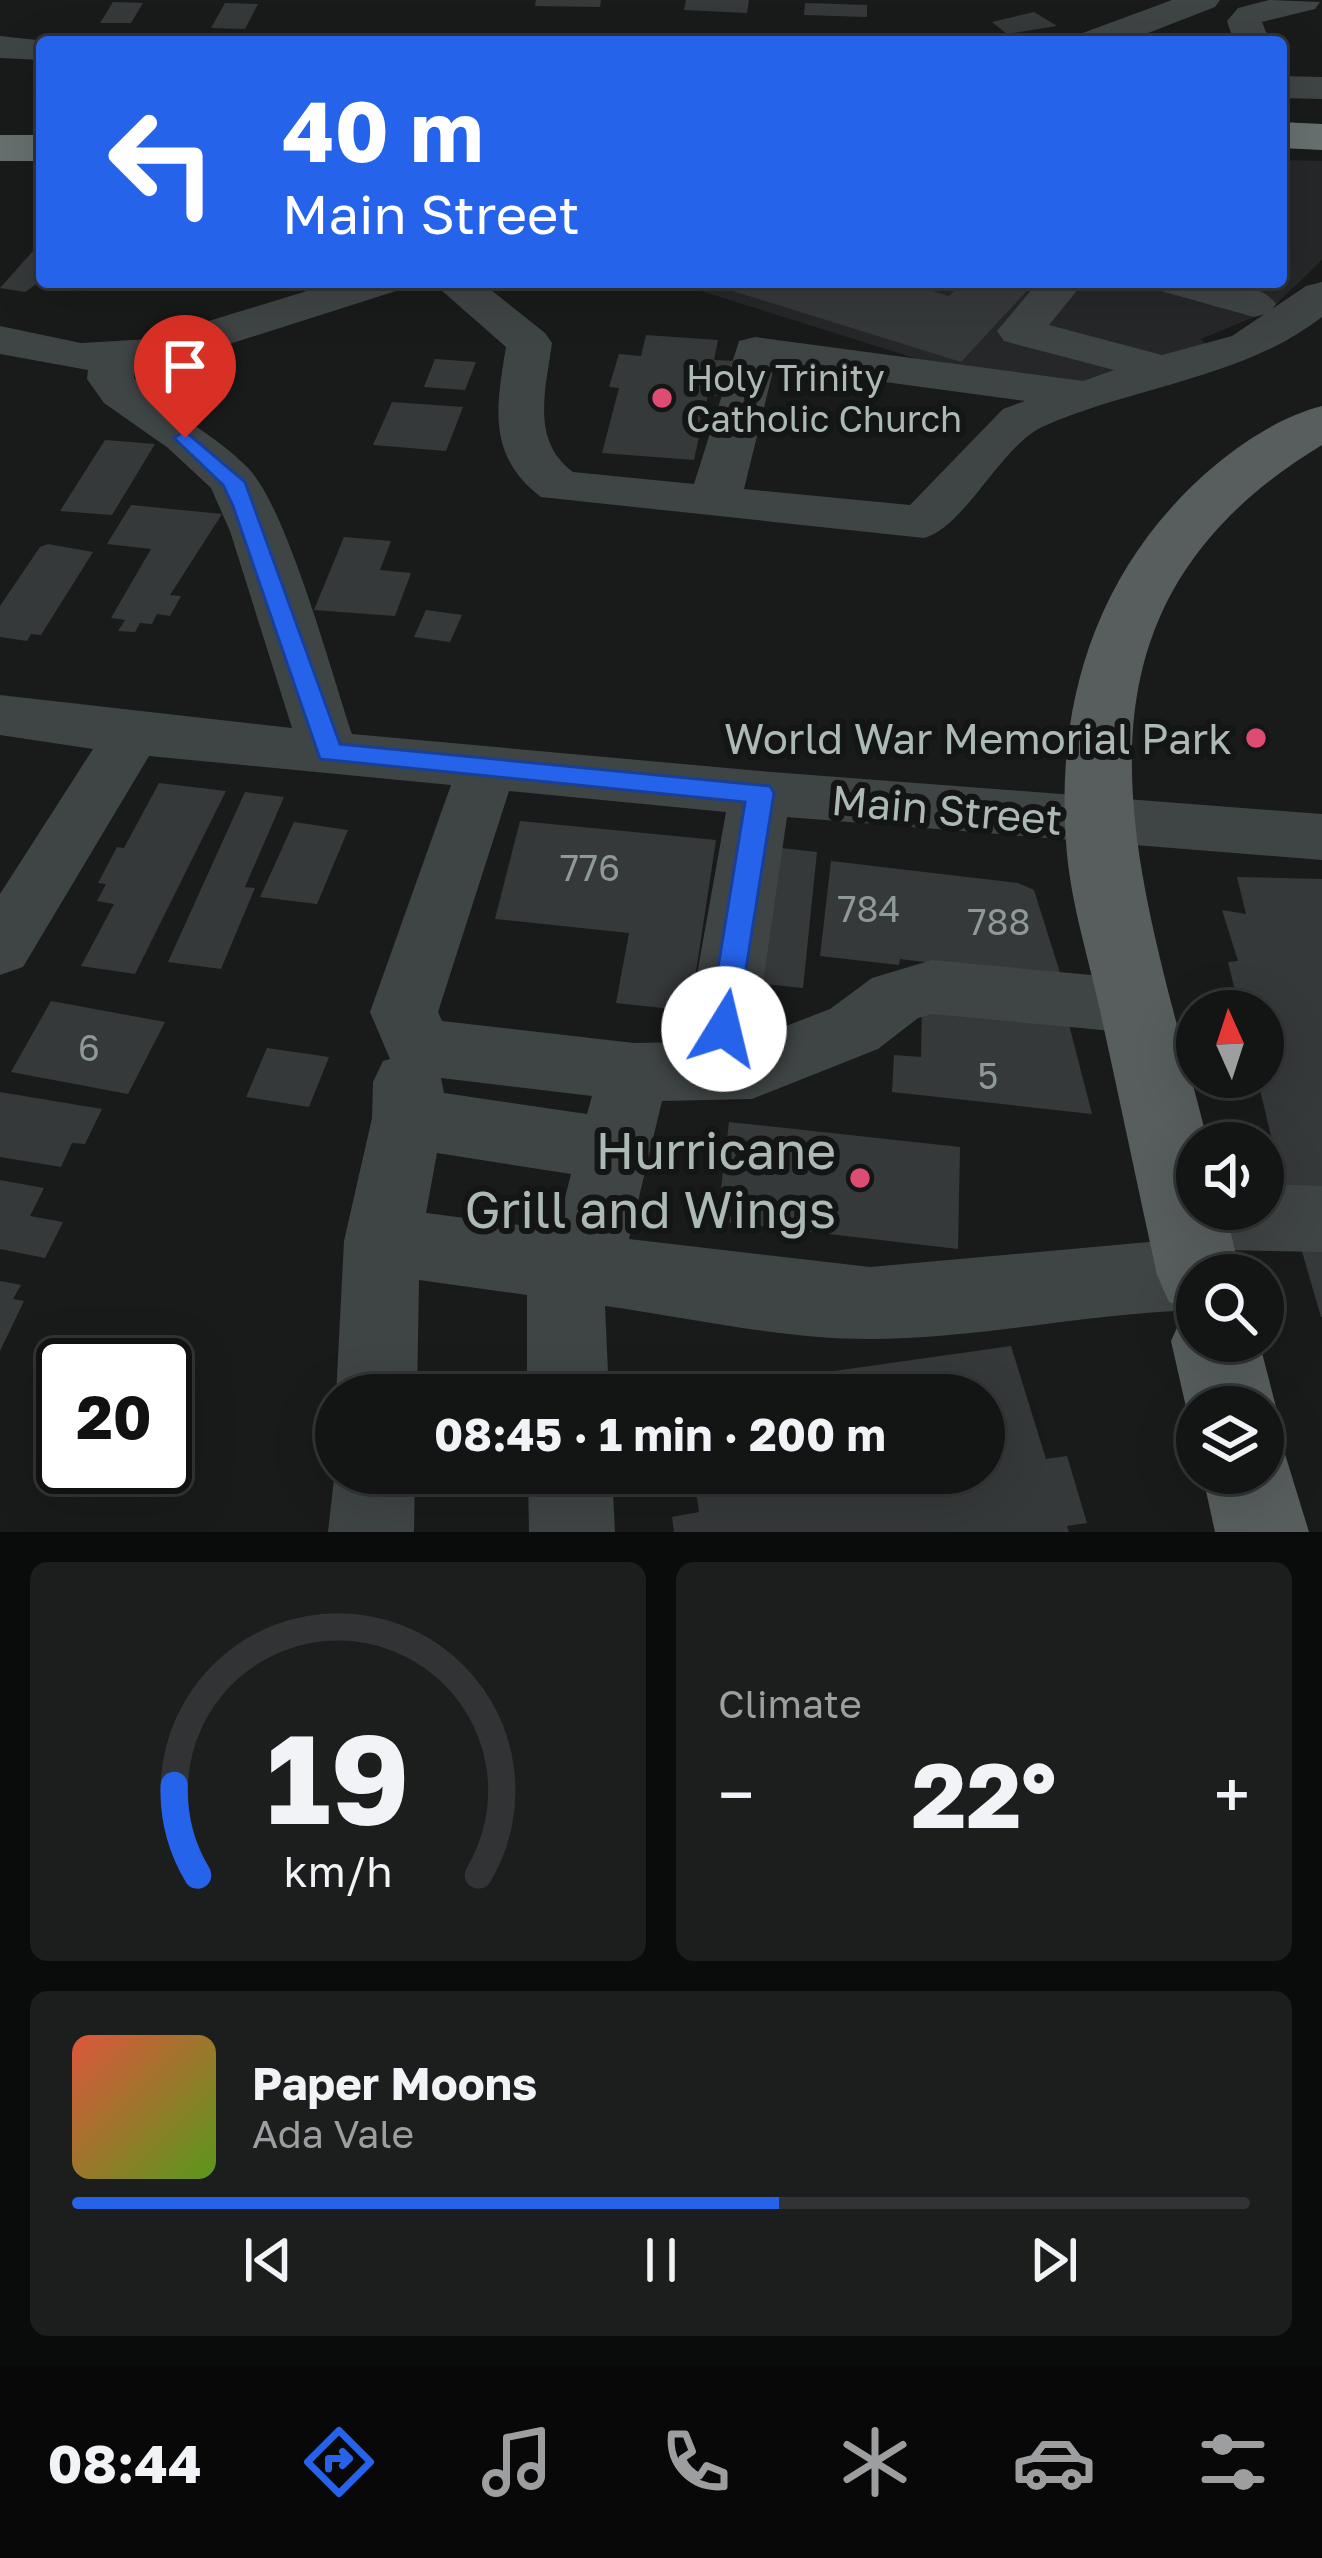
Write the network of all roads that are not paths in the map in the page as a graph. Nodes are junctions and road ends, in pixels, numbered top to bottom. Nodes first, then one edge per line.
1 (1203, 0) edge
2 (1303, 1) edge
3 (1248, 31) edge
4 (1322, 33) edge
5 (1109, 36) edge
6 (0, 47) edge
7 (36, 49) edge
8 (1287, 87) edge
9 (1322, 88) edge
10 (1287, 135) edge
11 (1322, 136) edge
12 (0, 148) edge
13 (36, 148) edge
14 (361, 288) edge
15 (461, 288) edge
16 (1057, 288) edge
17 (1197, 288) edge
18 (1322, 295) edge
19 (1, 341) edge
20 (113, 358) junction
21 (1179, 365) junction
22 (1085, 394) junction
23 (1322, 422) edge
24 (715, 501) junction
25 (0, 715) edge
26 (133, 734) junction
27 (329, 752) junction
28 (487, 767) junction
29 (760, 793) junction
30 (1099, 822) junction
31 (1322, 837) edge
32 (7, 925) edge
33 (1134, 1006) junction
34 (418, 1047) junction
35 (710, 1071) junction
36 (634, 1072) junction
37 (407, 1118) junction
38 (612, 1149) junction
39 (1322, 1219) edge
40 (382, 1241) junction
41 (1194, 1254) edge
42 (1198, 1254) edge
43 (1176, 1259) edge
44 (565, 1267) junction
45 (377, 1374) edge
46 (568, 1374) edge
47 (373, 1494) edge
48 (571, 1494) edge
49 (1253, 1494) edge
50 (371, 1532) edge
51 (572, 1532) edge
52 (1262, 1532) edge

1 - 5 street
2 - 3 street
2 - 4 street
6 - 7 street
8 - 9 street
10 - 11 highway
12 - 13 highway
14 - 20 street
15 - 24 street
16 - 21 street
17 - 21 street
18 - 21 street
19 - 20 street
20 - 27 street
21 - 22 street
22 - 24 street
22 - 24 street
23 - 30 main road
25 - 26 street, Main Street
26 - 27 street, Main Street
26 - 32 street
27 - 28 street, Main Street
28 - 29 street, Main Street
28 - 34 street
29 - 30 street, Main Street
29 - 35 street
30 - 31 street, Main Street
30 - 33 main road
33 - 35 street
33 - 41 main road
34 - 36 street
34 - 37 street
35 - 36 street
36 - 38 street
37 - 38 street
37 - 40 street
38 - 44 street
39 - 42 street
40 - 44 street
40 - 45 street
43 - 44 street
44 - 46 street
47 - 50 street
48 - 51 street
49 - 52 main road

